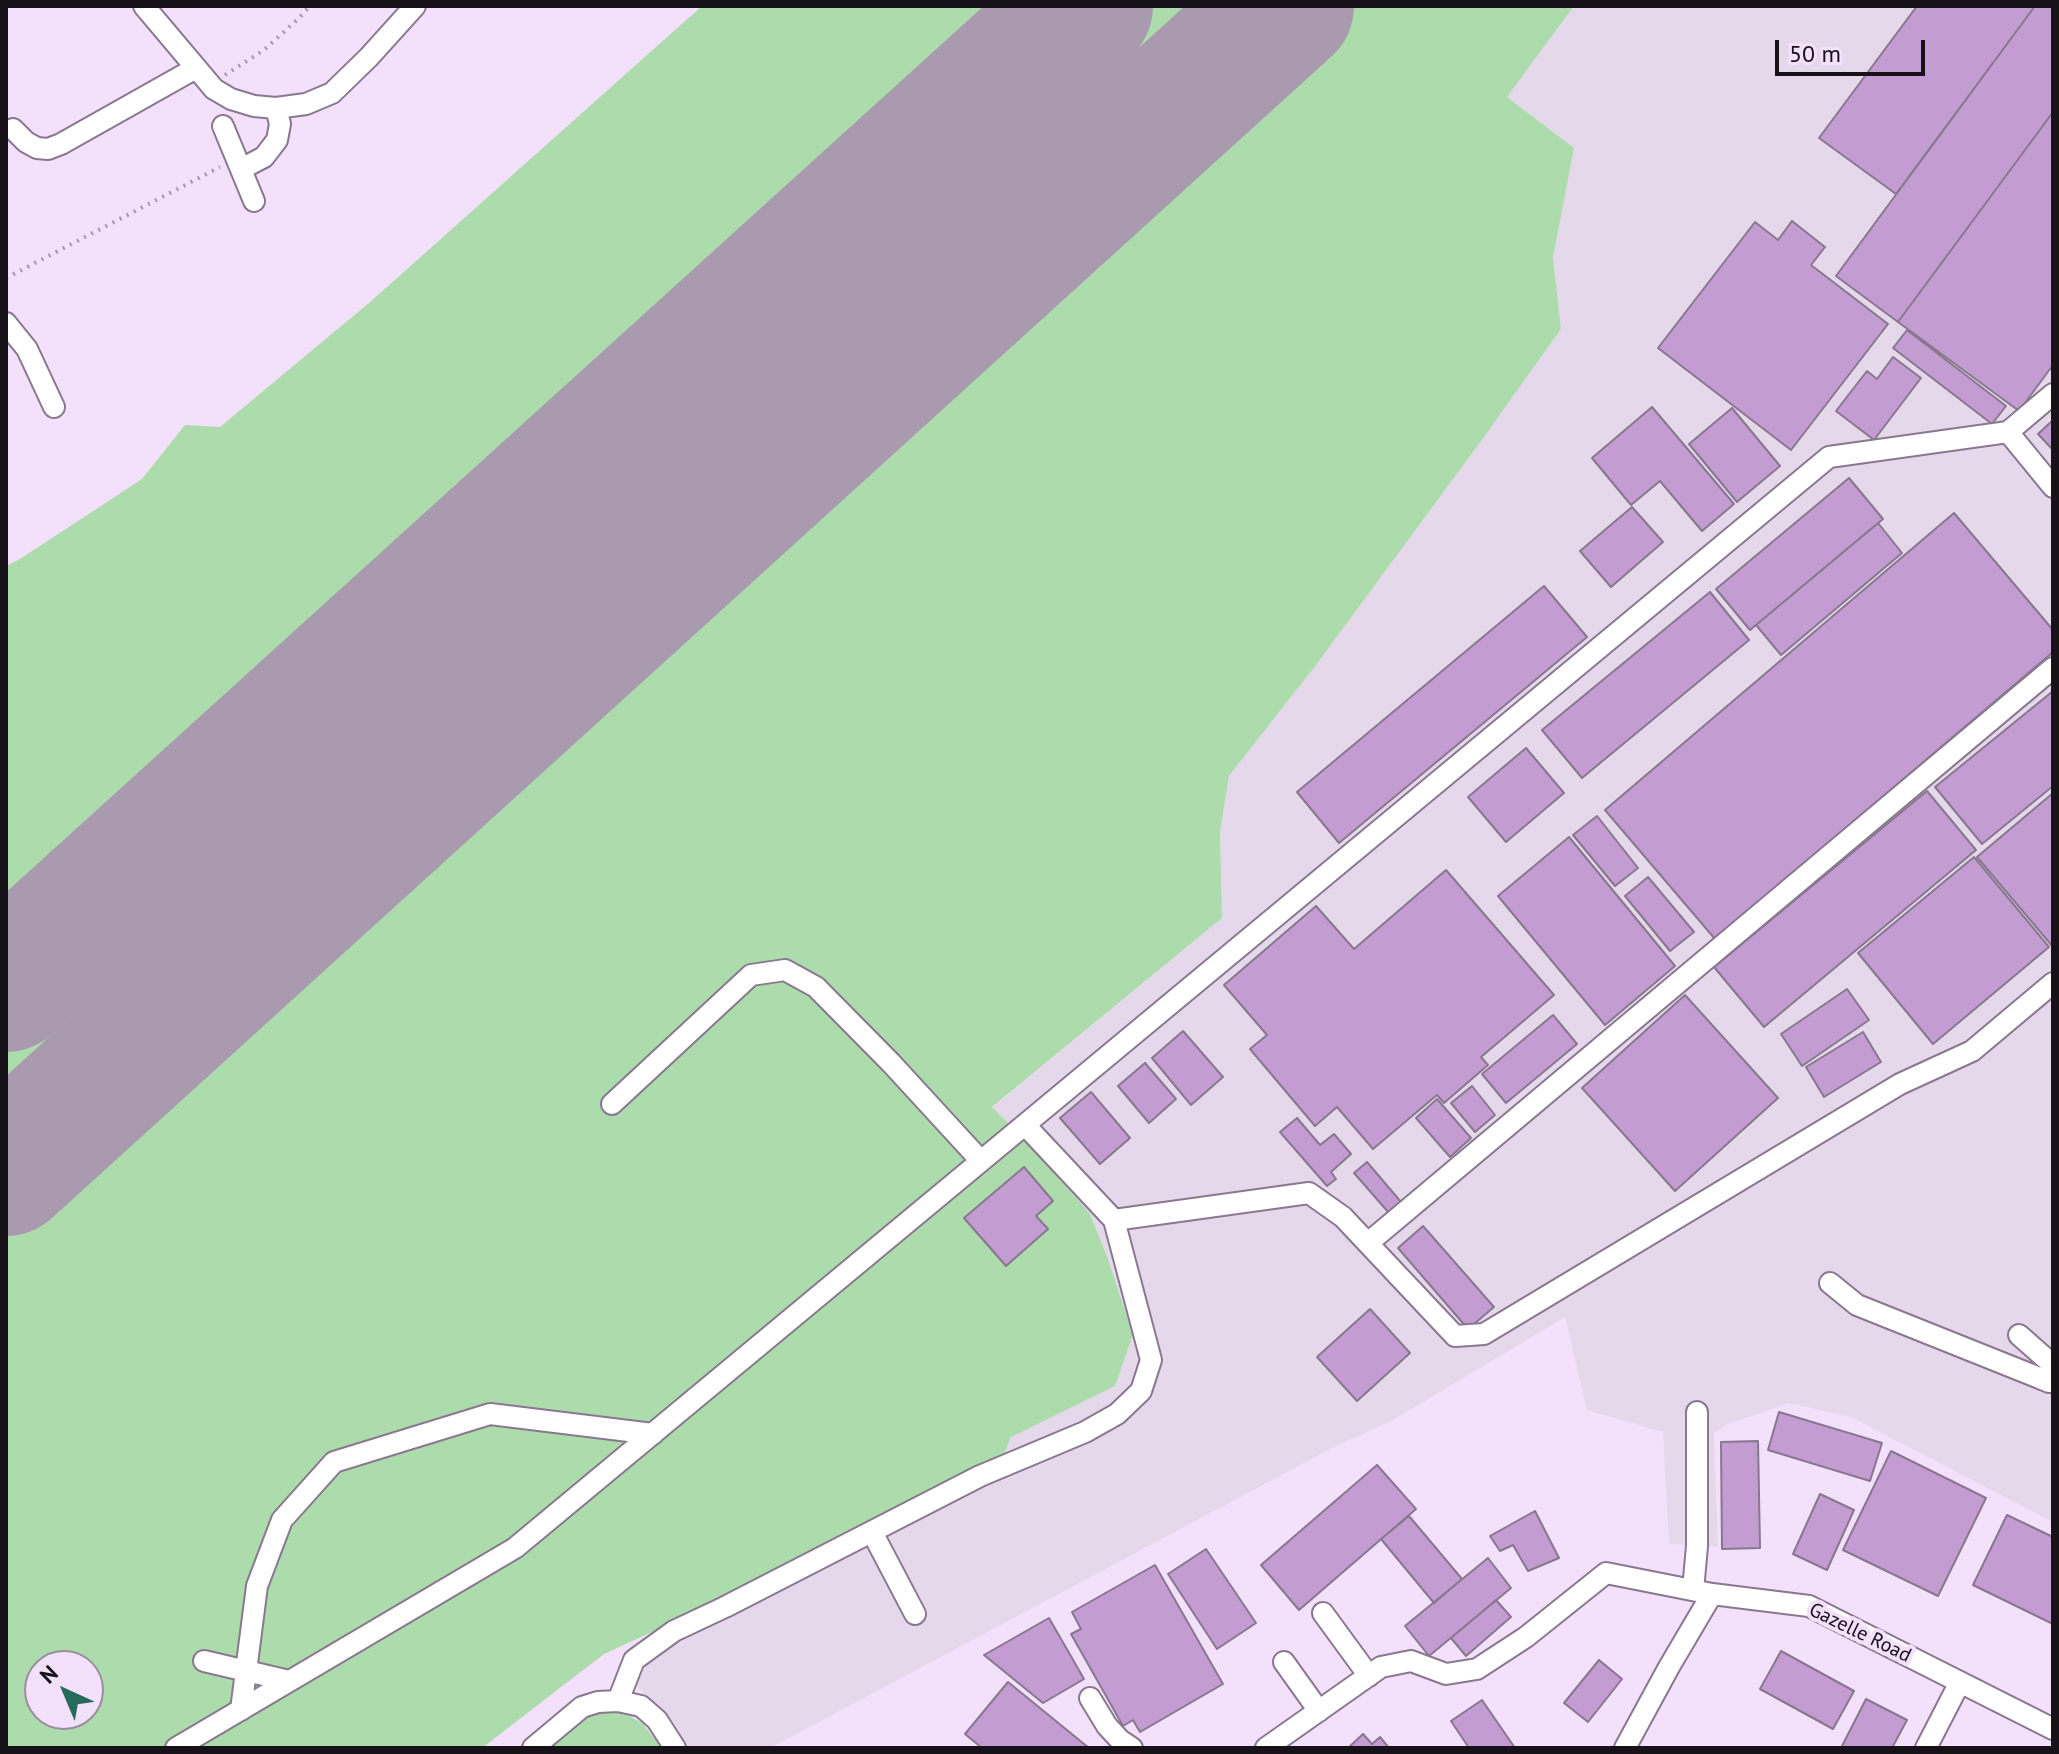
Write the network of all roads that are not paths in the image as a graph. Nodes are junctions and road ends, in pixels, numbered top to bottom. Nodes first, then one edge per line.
1 (144, 6) edge
2 (415, 6) edge
3 (196, 68) junction
4 (276, 108) junction
5 (223, 126) dead end
6 (13, 129) dead end
7 (239, 164) junction
8 (254, 201) dead end
9 (6, 323) edge
10 (2053, 394) edge
11 (54, 407) dead end
12 (2008, 432) junction
13 (2053, 487) edge
14 (2053, 668) edge
15 (2053, 983) edge
16 (612, 1104) dead end
17 (1025, 1125) junction
18 (981, 1161) junction
19 (1114, 1220) junction
20 (1368, 1243) junction
21 (1830, 1283) dead end
22 (2019, 1335) dead end
23 (2053, 1365) edge
24 (2053, 1381) edge
25 (1697, 1412) dead end
26 (653, 1434) junction
27 (872, 1532) junction
28 (1702, 1592) junction
29 (1323, 1613) dead end
30 (915, 1614) dead end
31 (204, 1661) dead end
32 (1284, 1662) dead end
33 (247, 1671) junction
34 (1375, 1672) junction
35 (289, 1681) junction
36 (1960, 1682) junction
37 (1090, 1698) dead end
38 (618, 1701) junction
39 (241, 1710) junction
40 (1319, 1711) junction
41 (2053, 1729) edge
42 (672, 1742) edge
43 (176, 1748) edge
44 (533, 1748) edge
45 (1132, 1748) edge
46 (1266, 1748) edge
47 (1625, 1748) edge
48 (1926, 1748) edge

1 - 3 street
2 - 4 street
3 - 4 street
3 - 6 street
4 - 7 street
5 - 7 street
7 - 8 street
9 - 11 street
10 - 12 street
12 - 13 street
12 - 17 street
14 - 20 street
15 - 20 street
16 - 18 street
17 - 18 street
17 - 19 street
18 - 26 street
19 - 20 street
19 - 27 street
21 - 24 street
22 - 23 street
25 - 28 street
26 - 33 street
26 - 35 street
27 - 30 street
27 - 38 street
28 - 34 street, Gazelle Road
28 - 36 street, Gazelle Road
28 - 47 street
29 - 34 street
31 - 33 street
32 - 40 street
33 - 35 street
33 - 39 street
34 - 40 street
35 - 39 street
36 - 41 street, Gazelle Road
36 - 48 street
37 - 45 street
38 - 42 street
38 - 44 street
39 - 43 street
40 - 46 street

